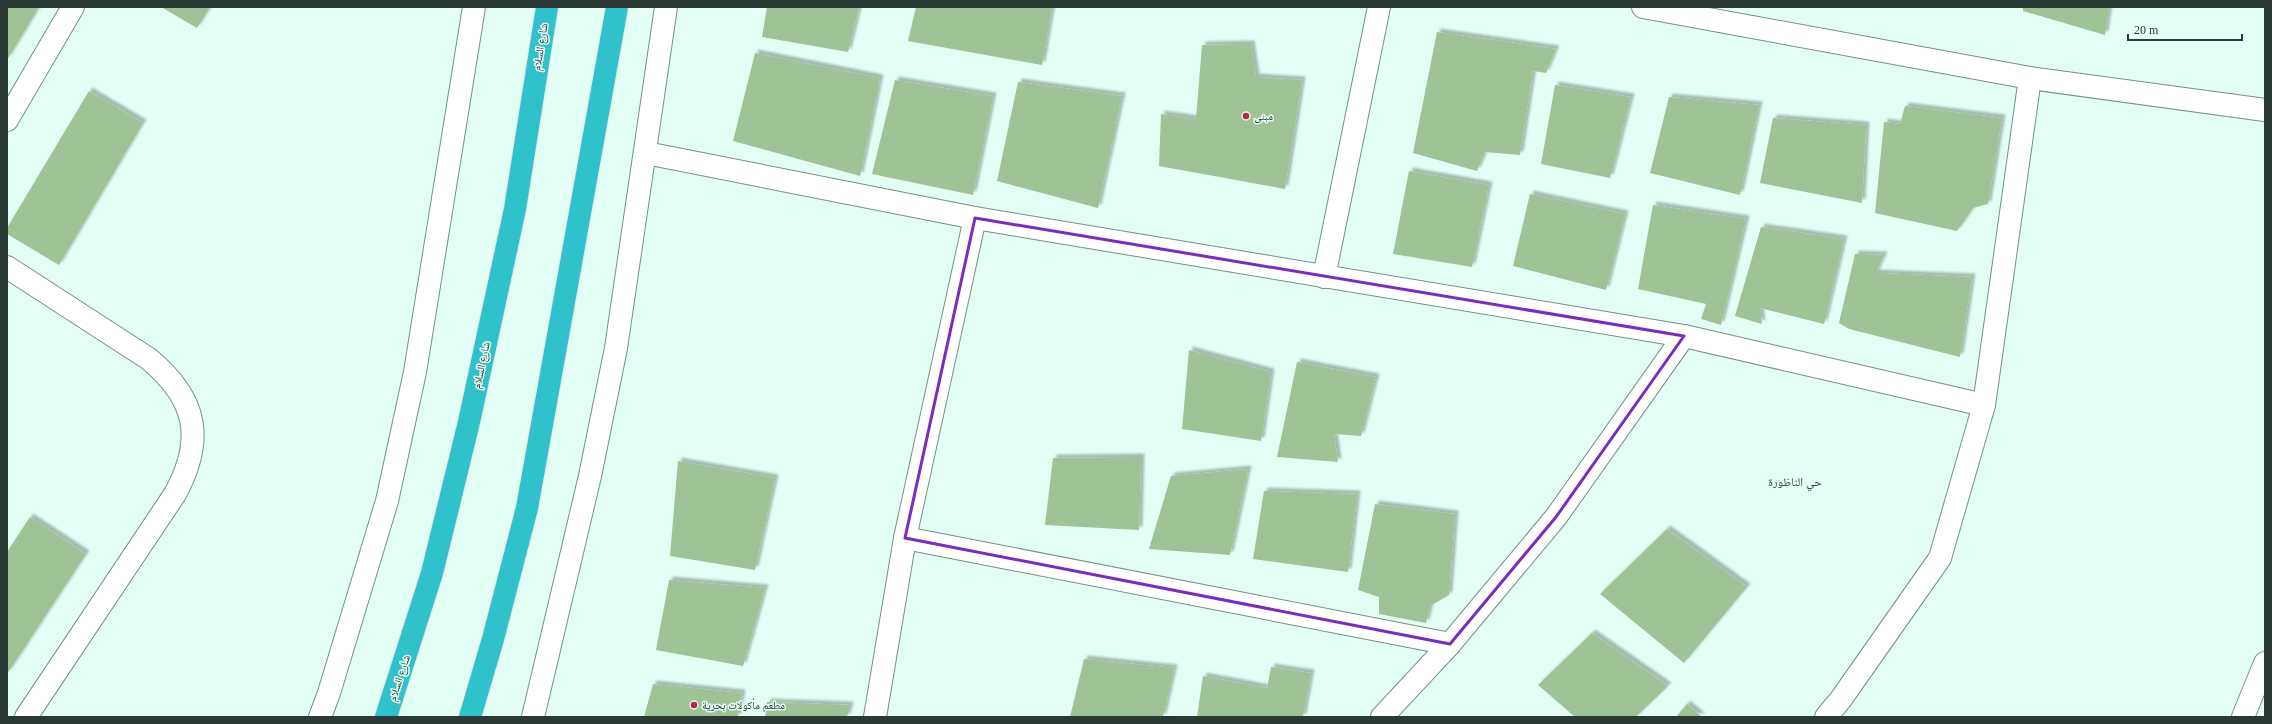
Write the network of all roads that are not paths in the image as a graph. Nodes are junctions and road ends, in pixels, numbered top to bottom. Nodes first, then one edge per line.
1 (73, 7) edge
2 (474, 7) edge
3 (547, 7) edge
4 (617, 7) edge
5 (666, 7) edge
6 (1380, 7) edge
7 (1643, 7) edge
8 (1675, 10) edge
9 (2030, 78) junction
10 (2265, 110) edge
11 (7, 120) edge
12 (646, 153) junction
13 (975, 218) junction
14 (7, 267) edge
15 (1324, 277) junction
16 (1684, 336) junction
17 (1984, 406) junction
18 (905, 538) junction
19 (1450, 644) junction
20 (2265, 663) edge
21 (26, 717) edge
22 (320, 717) edge
23 (386, 717) edge
24 (470, 717) edge
25 (533, 717) edge
26 (875, 717) edge
27 (1382, 717) edge
28 (1826, 717) edge
29 (2243, 717) edge

1 - 11 street
2 - 22 street
3 - 23 highway, شارع السلام
4 - 24 highway
5 - 12 street
6 - 15 street
7 - 8 street
8 - 9 street
9 - 10 street
9 - 17 street
12 - 13 street
12 - 25 street
13 - 15 street
13 - 18 street
14 - 21 street
15 - 16 street
16 - 17 street
16 - 19 street
17 - 28 street
18 - 19 street
18 - 26 street
19 - 27 street
20 - 29 street

